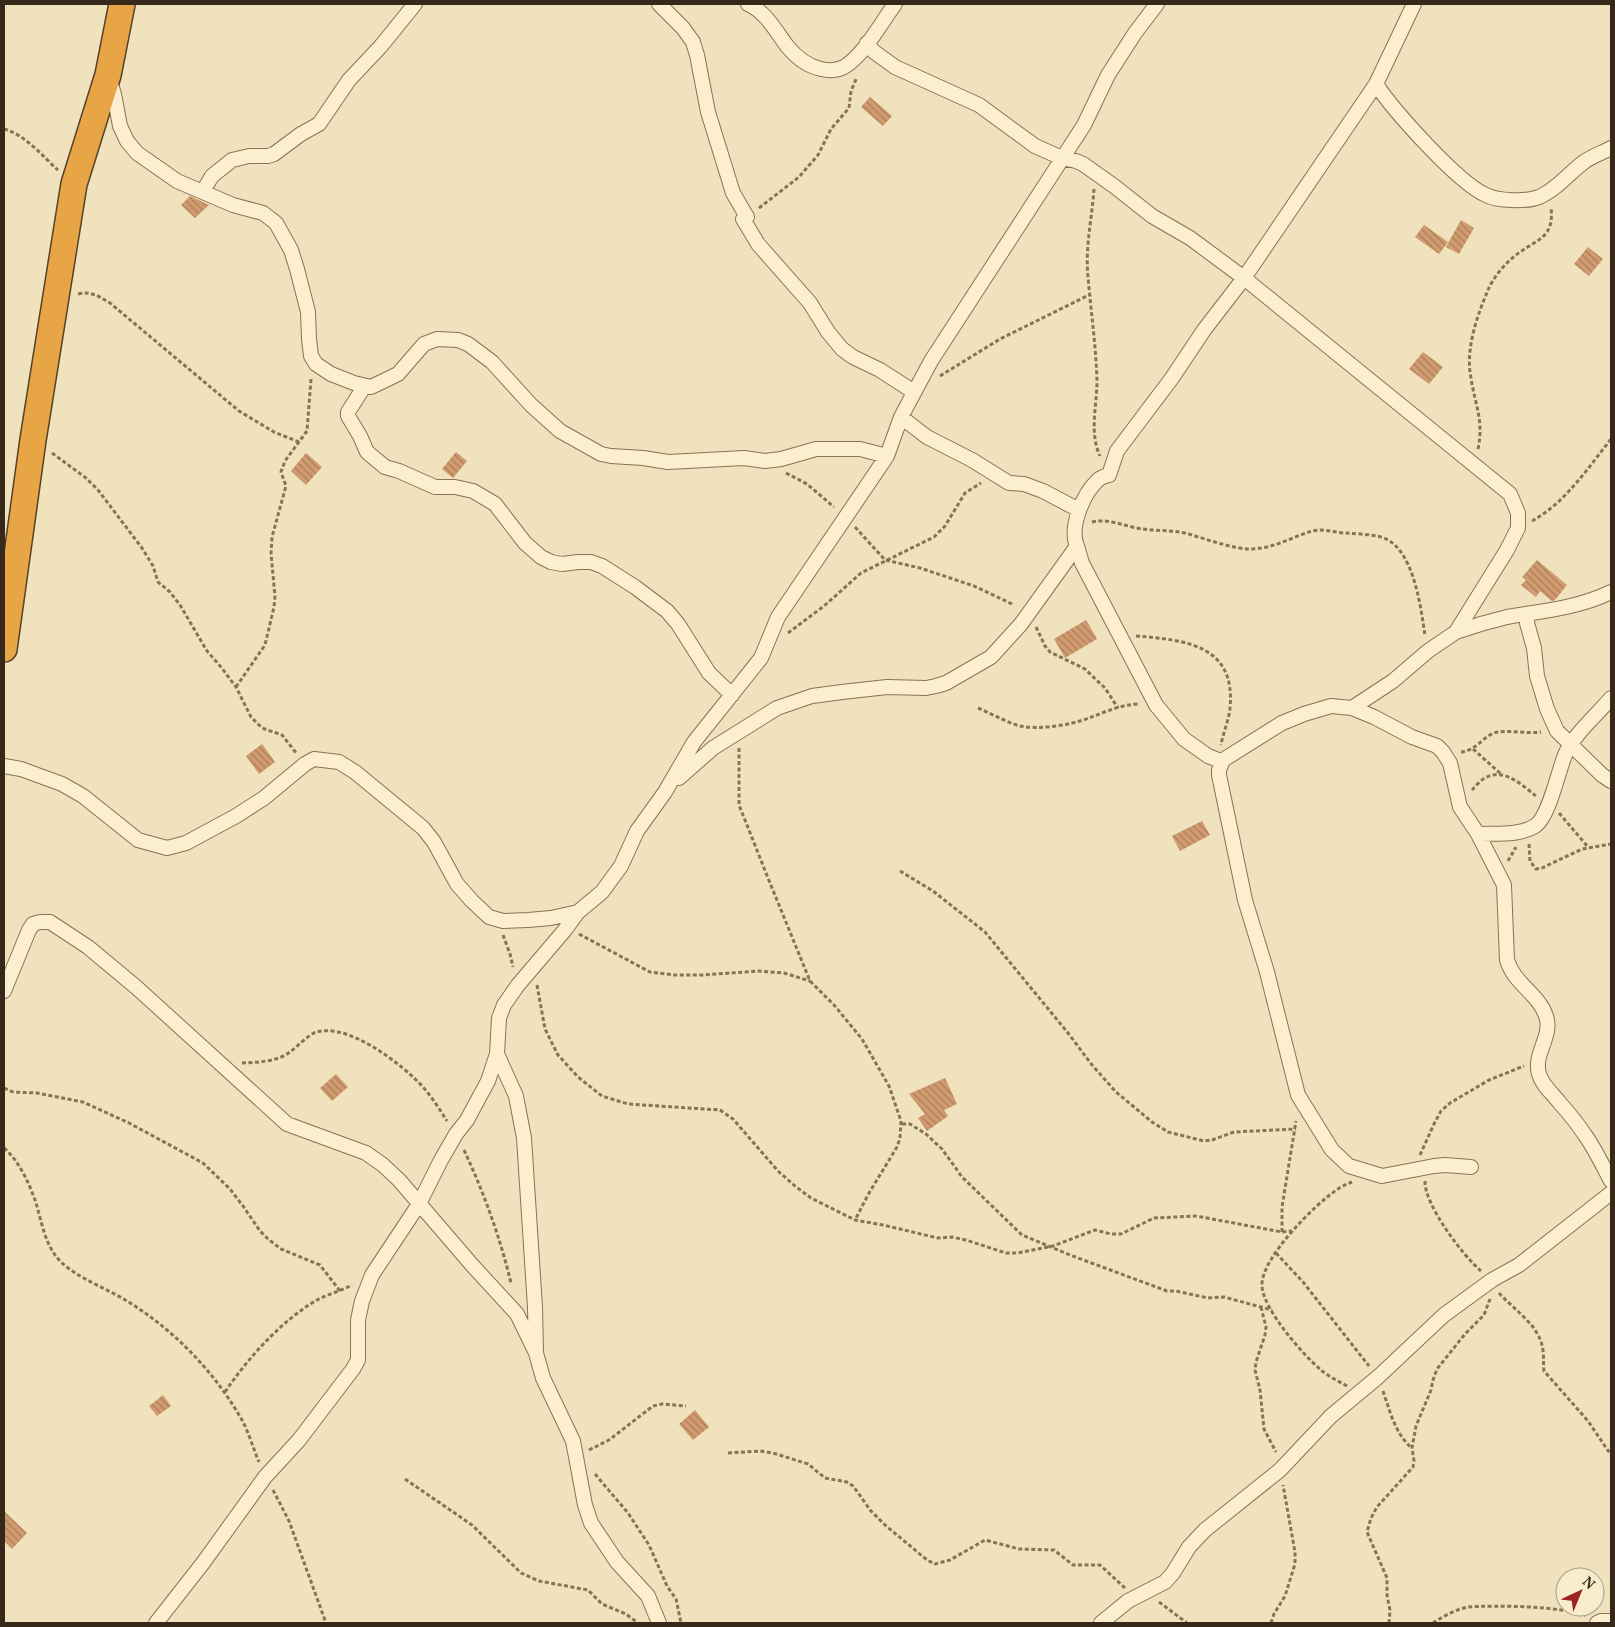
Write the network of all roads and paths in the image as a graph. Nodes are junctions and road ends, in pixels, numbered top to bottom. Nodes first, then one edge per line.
1 (122, 4) edge
2 (415, 4) edge
3 (659, 4) edge
4 (748, 4) edge
5 (895, 4) edge
6 (1157, 4) edge
7 (1414, 4) edge
8 (870, 46) junction
9 (108, 75) junction
10 (1376, 84) junction
11 (4, 129) edge
12 (1611, 148) edge
13 (1062, 158) junction
14 (1098, 175) junction
15 (74, 184) junction
16 (1552, 189) junction
17 (203, 191) junction
18 (747, 217) junction
19 (1244, 278) junction
20 (1091, 294) junction
21 (54, 312) junction
22 (313, 360) junction
23 (371, 387) junction
24 (916, 388) junction
25 (900, 417) junction
26 (33, 440) junction
27 (1611, 440) edge
28 (299, 442) junction
29 (887, 456) junction
30 (765, 461) junction
31 (1474, 463) junction
32 (1109, 475) junction
33 (1009, 483) junction
34 (1079, 510) junction
35 (845, 516) junction
36 (1518, 528) junction
37 (1075, 543) junction
38 (885, 560) junction
39 (1611, 592) edge
40 (1012, 604) dead end
41 (6, 614) edge
42 (1528, 614) junction
43 (1034, 625) dead end
44 (1456, 632) junction
45 (1123, 638) junction
46 (4, 649) edge
47 (1428, 651) junction
48 (762, 658) junction
49 (236, 687) junction
50 (732, 695) junction
51 (1611, 698) edge
52 (1156, 705) junction
53 (978, 708) dead end
54 (1118, 708) junction
55 (1352, 708) junction
56 (739, 730) junction
57 (1558, 731) junction
58 (1570, 744) junction
59 (1473, 749) junction
60 (1443, 752) junction
61 (1221, 760) junction
62 (304, 764) junction
63 (4, 766) edge
64 (1501, 774) junction
65 (1611, 781) edge
66 (665, 792) junction
67 (1458, 797) junction
68 (1548, 805) junction
69 (1534, 826) junction
70 (1478, 834) junction
71 (1611, 844) edge
72 (1588, 847) junction
73 (900, 871) dead end
74 (1504, 884) junction
75 (578, 912) junction
76 (503, 921) junction
77 (564, 931) junction
78 (533, 966) junction
79 (810, 981) junction
80 (518, 985) junction
81 (4, 991) edge
82 (497, 1054) junction
83 (1537, 1061) junction
84 (225, 1068) junction
85 (4, 1088) edge
86 (1298, 1095) junction
87 (902, 1124) junction
88 (1296, 1129) junction
89 (456, 1134) junction
90 (4, 1148) edge
91 (1434, 1166) junction
92 (1471, 1168) dead end
93 (1414, 1169) junction
94 (1370, 1173) junction
95 (1611, 1181) edge
96 (1611, 1193) edge
97 (419, 1204) junction
98 (855, 1220) junction
99 (1292, 1231) junction
100 (1282, 1232) junction
101 (1051, 1246) junction
102 (1276, 1253) junction
103 (372, 1275) junction
104 (1493, 1283) junction
105 (340, 1291) junction
106 (1260, 1307) junction
107 (1272, 1310) junction
108 (517, 1314) junction
109 (536, 1353) junction
110 (1378, 1377) junction
111 (225, 1392) junction
112 (1358, 1393) junction
113 (686, 1406) dead end
114 (573, 1441) junction
115 (1412, 1448) junction
116 (728, 1453) dead end
117 (1611, 1455) edge
118 (591, 1470) dead end
119 (1280, 1470) junction
120 (265, 1477) junction
121 (405, 1479) dead end
122 (1135, 1597) junction
123 (1593, 1621) edge
124 (1611, 1621) edge
125 (156, 1623) edge
126 (326, 1623) edge
127 (638, 1623) edge
128 (658, 1623) edge
129 (681, 1623) edge
130 (1101, 1623) edge
131 (1187, 1623) edge
132 (1271, 1623) edge
133 (1389, 1623) edge
134 (1434, 1623) edge

1 - 9 highway
2 - 17 street
3 - 18 street
4 - 8 street
5 - 8 street
6 - 13 street
7 - 10 street
8 - 13 street
8 - 18 path
9 - 15 highway
9 - 17 street
10 - 16 street
10 - 19 street
11 - 15 path
12 - 16 street
13 - 14 street
13 - 24 street
14 - 19 street
14 - 20 path
15 - 21 highway
16 - 31 path
17 - 22 street
18 - 24 street
19 - 31 street
19 - 32 street
20 - 24 path
20 - 32 path
21 - 26 highway
21 - 28 path
22 - 23 street
22 - 28 path
23 - 30 street
23 - 50 street
24 - 25 street
25 - 29 street
25 - 33 street
26 - 41 highway
26 - 49 path
27 - 36 path
28 - 49 path
29 - 30 street
29 - 35 street
30 - 35 path
31 - 36 street
32 - 34 street
33 - 34 street
33 - 38 path
34 - 37 street
35 - 38 path
35 - 48 street
36 - 44 street
37 - 45 street
37 - 47 path
37 - 56 street
38 - 40 path
38 - 48 path
39 - 42 street
41 - 46 highway
42 - 44 street
42 - 57 street
43 - 54 path
44 - 47 street
45 - 52 street
45 - 61 path
47 - 55 street
48 - 50 street
49 - 62 path
50 - 66 street
51 - 58 street
52 - 54 path
52 - 61 street
53 - 54 path
55 - 60 street
55 - 61 street
56 - 66 street
56 - 79 path
57 - 58 street
57 - 59 path
58 - 65 street
58 - 68 street
59 - 60 path
59 - 64 path
60 - 67 street
61 - 86 street
62 - 63 street
62 - 76 street
64 - 67 path
64 - 68 path
66 - 75 street
67 - 70 street
68 - 69 street
68 - 72 path
69 - 70 street
69 - 72 path
69 - 74 path
70 - 74 street
71 - 72 path
73 - 88 path
74 - 83 street
75 - 76 street
75 - 77 street
76 - 80 path
77 - 78 street
77 - 79 path
78 - 80 street
78 - 98 path
79 - 87 path
80 - 82 street
81 - 84 street
82 - 89 street
82 - 109 street
83 - 93 path
83 - 95 street
84 - 89 path
84 - 97 street
85 - 105 path
86 - 88 path
86 - 94 street
87 - 98 path
87 - 101 path
88 - 100 path
89 - 97 street
89 - 108 path
90 - 111 path
91 - 92 street
91 - 93 street
91 - 104 path
93 - 94 street
94 - 99 path
96 - 104 street
97 - 103 street
97 - 108 street
98 - 101 path
99 - 100 path
99 - 102 path
100 - 101 path
101 - 106 path
102 - 107 path
102 - 110 path
103 - 105 path
103 - 120 street
104 - 110 street
104 - 115 path
104 - 117 path
105 - 111 path
106 - 107 path
106 - 119 path
107 - 112 path
108 - 109 street
109 - 114 street
110 - 112 street
110 - 115 path
111 - 120 path
112 - 119 street
113 - 114 path
114 - 128 street
115 - 133 path
116 - 122 path
118 - 129 path
119 - 122 street
119 - 132 path
120 - 125 street
120 - 126 path
121 - 127 path
122 - 130 street
122 - 131 path
123 - 124 street
123 - 134 path

